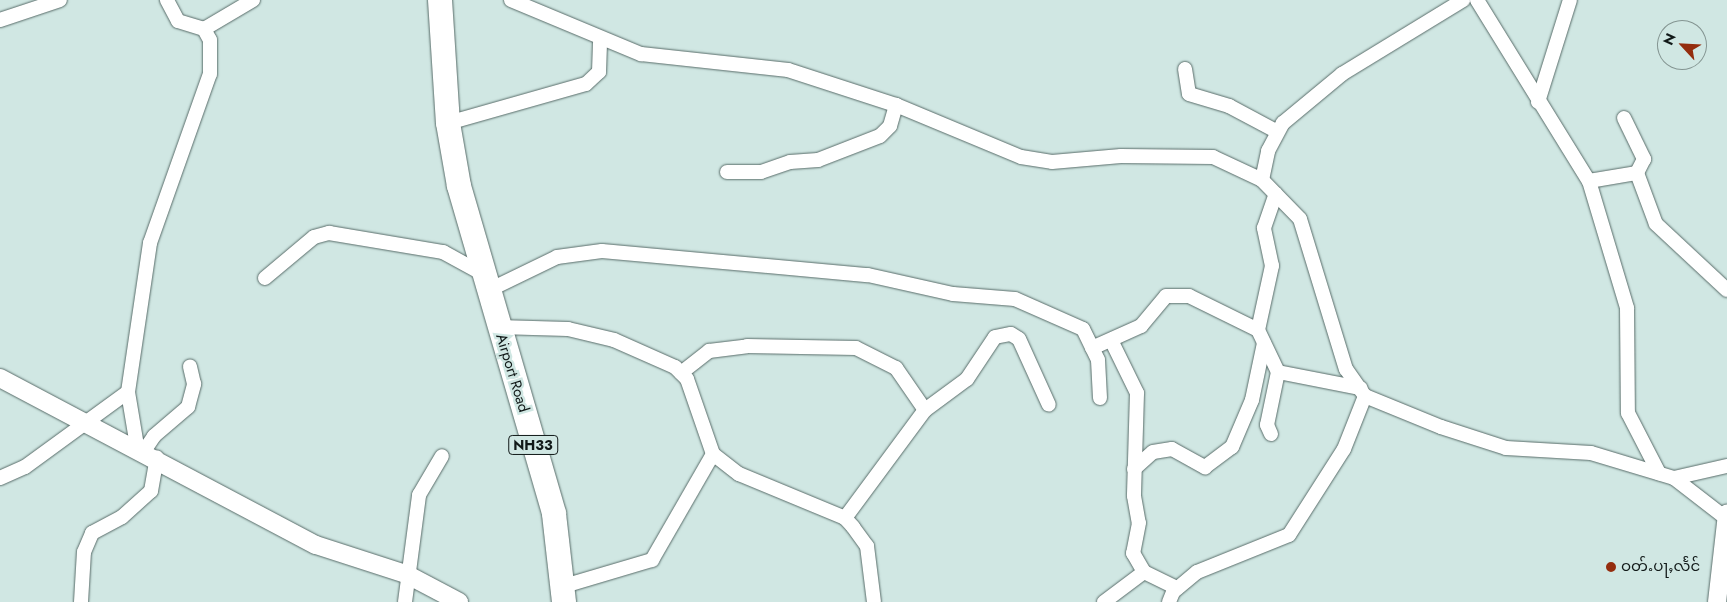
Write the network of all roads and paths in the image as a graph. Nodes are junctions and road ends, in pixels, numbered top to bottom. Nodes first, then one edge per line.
1 (60, 0) edge
2 (167, 0) edge
3 (253, 0) edge
4 (440, 0) edge
5 (511, 0) edge
6 (1463, 0) edge
7 (1477, 0) edge
8 (1570, 0) edge
9 (0, 20) edge
10 (204, 28) junction
11 (600, 38) junction
12 (1185, 68) dead end
13 (1538, 102) junction
14 (896, 105) junction
15 (1624, 118) dead end
16 (448, 122) junction
17 (1278, 132) junction
18 (727, 172) dead end
19 (1637, 174) junction
20 (1262, 180) junction
21 (1589, 181) junction
22 (1276, 194) junction
23 (264, 278) dead end
24 (485, 282) junction
25 (1727, 290) edge
26 (498, 327) junction
27 (1258, 330) junction
28 (1112, 342) junction
29 (1264, 343) junction
30 (1092, 348) junction
31 (190, 366) dead end
32 (1278, 372) junction
33 (681, 373) junction
34 (0, 378) edge
35 (128, 392) junction
36 (1362, 392) junction
37 (1100, 398) dead end
38 (1049, 405) dead end
39 (926, 410) junction
40 (84, 420) junction
41 (1271, 434) dead end
42 (146, 452) junction
43 (713, 454) junction
44 (442, 456) dead end
45 (1727, 466) edge
46 (1134, 469) junction
47 (1659, 473) junction
48 (0, 478) edge
49 (1674, 478) junction
50 (1727, 514) edge
51 (845, 518) junction
52 (1727, 519) edge
53 (1144, 572) junction
54 (406, 574) junction
55 (1177, 588) junction
56 (564, 594) edge
57 (81, 602) edge
58 (405, 602) edge
59 (459, 602) edge
60 (874, 602) edge
61 (1104, 602) edge
62 (1169, 602) edge
63 (1717, 602) edge

1 - 9 street
2 - 10 street
3 - 10 street
4 - 16 highway, NH33
5 - 11 street
6 - 17 street
7 - 13 street
8 - 13 street
10 - 35 street
11 - 14 street
11 - 16 street
12 - 17 street
13 - 21 street
14 - 18 street
14 - 20 street
15 - 19 street
16 - 24 highway, NH33
17 - 20 street
19 - 21 street
19 - 25 street
20 - 22 street
21 - 47 street
22 - 27 street
22 - 36 street
23 - 24 street
24 - 26 highway, Airport Road / NH33
24 - 30 street
26 - 33 street
26 - 56 highway, Airport Road / NH33
27 - 28 street
27 - 29 street
28 - 30 street
28 - 46 street
29 - 32 street
29 - 46 street
30 - 37 street
31 - 42 street
32 - 36 street
32 - 41 street
33 - 39 street
33 - 43 street
34 - 40 street
35 - 40 street
35 - 42 street
36 - 47 street
36 - 55 street
38 - 39 street
39 - 51 street
40 - 42 street
40 - 48 street
42 - 54 street
42 - 57 street
43 - 51 street
43 - 56 street
44 - 54 street
45 - 49 street
46 - 53 street
47 - 49 street
49 - 52 street
50 - 52 street
51 - 60 street
52 - 63 street
53 - 55 street
53 - 61 street
54 - 58 street
54 - 59 street
55 - 62 street

